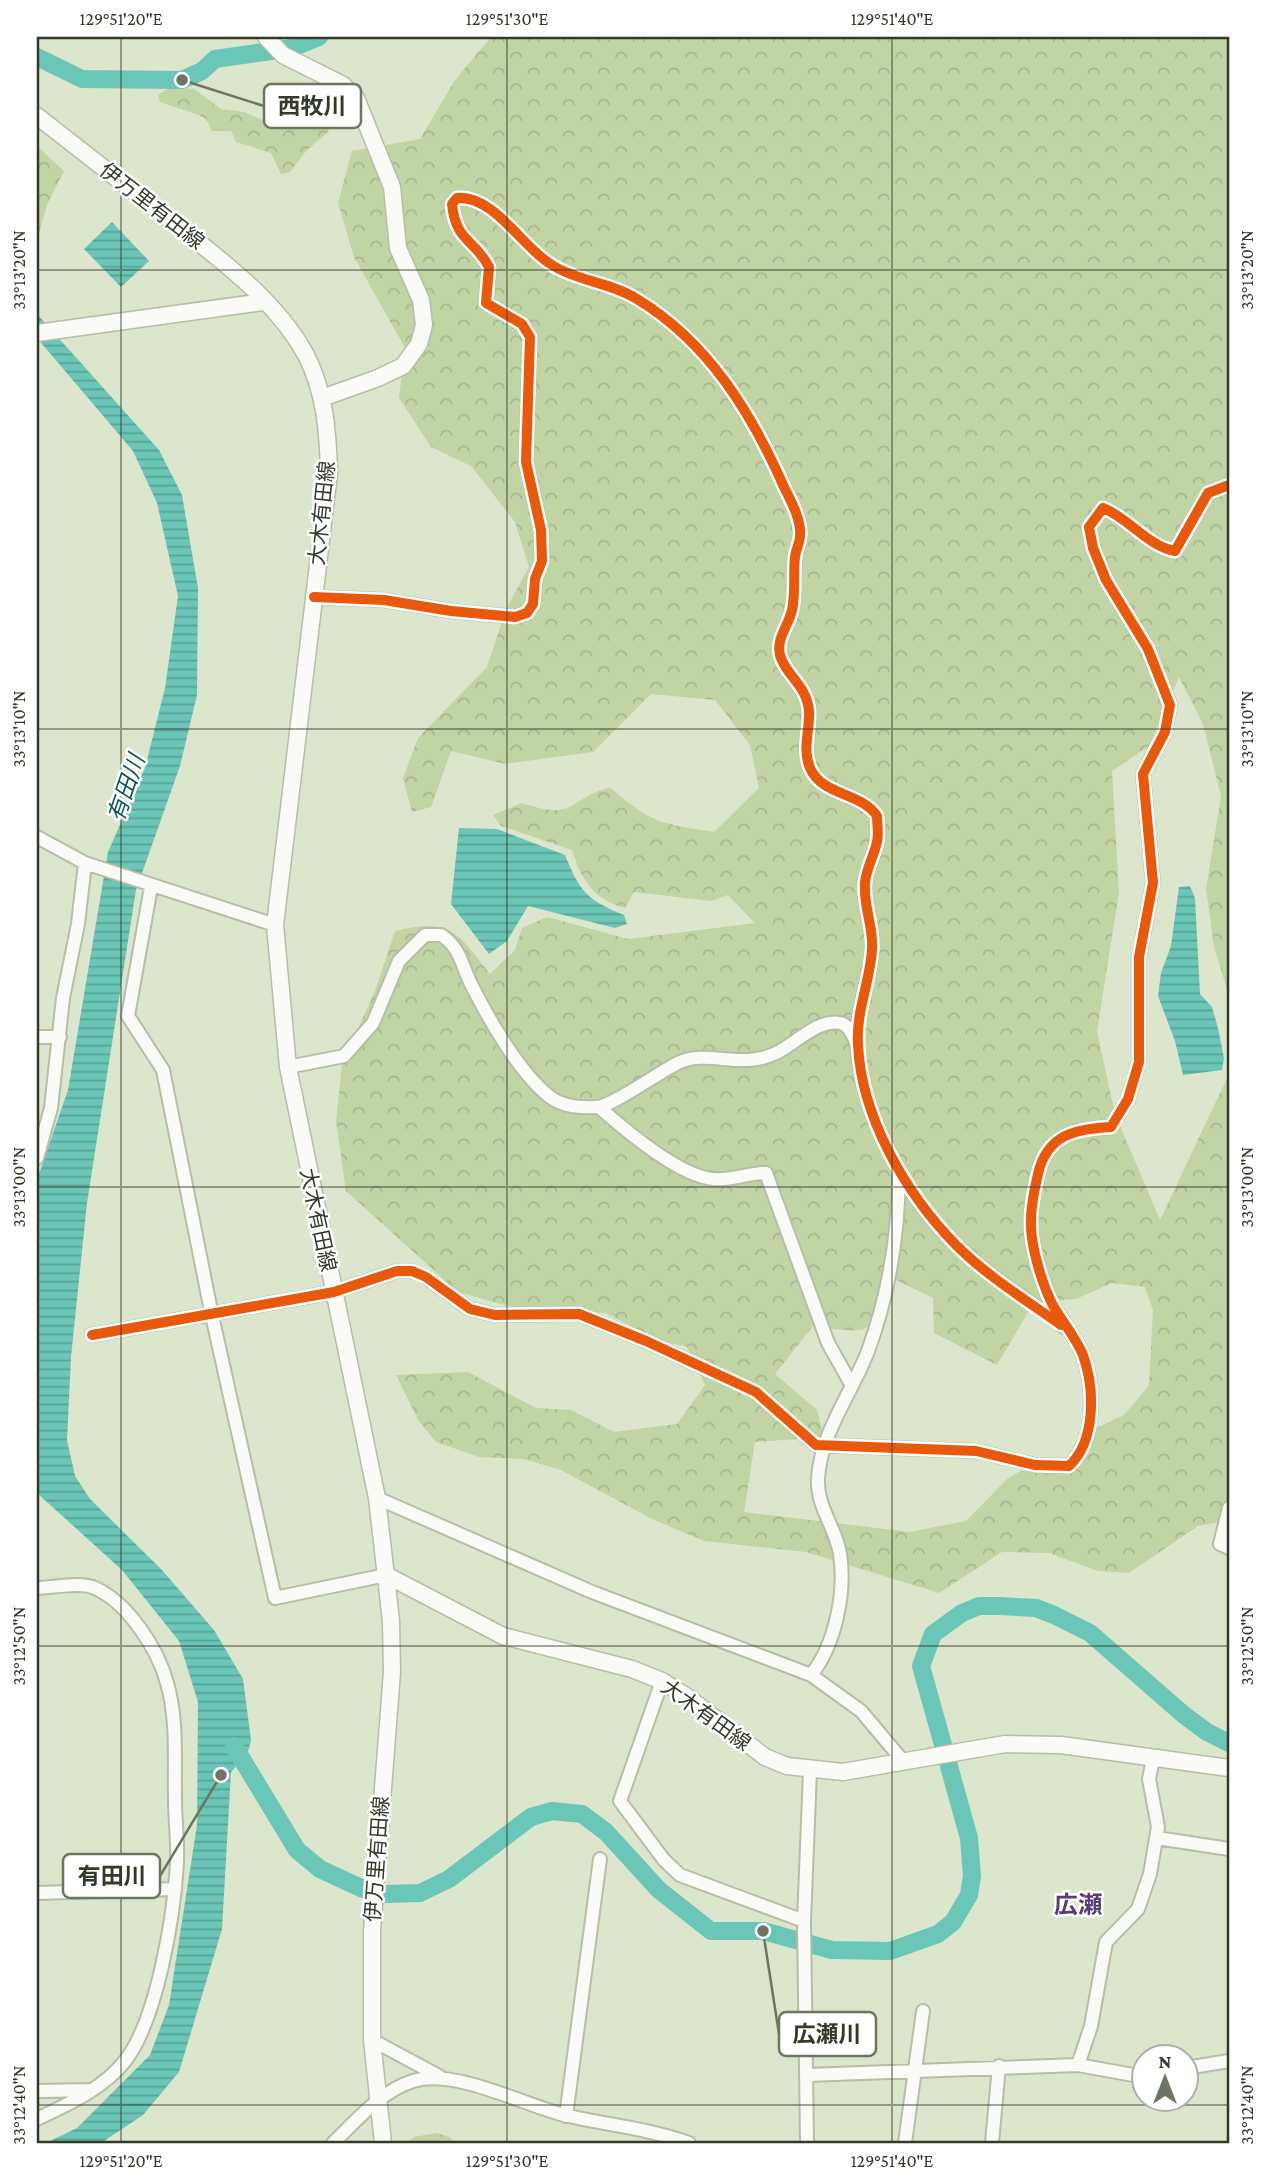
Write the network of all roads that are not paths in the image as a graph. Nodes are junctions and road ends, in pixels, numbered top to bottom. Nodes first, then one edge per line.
1 (268, 40) edge
2 (37, 116) edge
3 (263, 302) junction
4 (37, 333) edge
5 (322, 398) junction
6 (1229, 485) edge
7 (314, 597) junction
8 (37, 837) edge
9 (88, 864) junction
10 (151, 887) junction
11 (275, 925) junction
12 (37, 1037) edge
13 (60, 1037) junction
14 (858, 1045) junction
15 (288, 1068) junction
16 (600, 1108) junction
17 (37, 1158) edge
18 (899, 1169) junction
19 (334, 1292) junction
20 (211, 1311) junction
21 (1072, 1334) junction
22 (92, 1335) dead end
23 (851, 1384) junction
24 (825, 1447) junction
25 (377, 1498) junction
26 (1229, 1508) edge
27 (1229, 1548) edge
28 (386, 1575) junction
29 (37, 1588) edge
30 (811, 1675) junction
31 (662, 1681) junction
32 (1153, 1759) junction
33 (903, 1761) junction
34 (1229, 1768) edge
35 (810, 1771) junction
36 (1157, 1838) junction
37 (1229, 1849) edge
38 (600, 1859) dead end
39 (175, 1889) junction
40 (37, 1893) edge
41 (804, 1921) junction
42 (923, 2011) dead end
43 (372, 2040) junction
44 (1229, 2061) edge
45 (1078, 2065) junction
46 (999, 2066) junction
47 (1200, 2066) edge
48 (916, 2070) junction
49 (1130, 2074) edge
50 (807, 2075) junction
51 (449, 2080) junction
52 (92, 2090) junction
53 (37, 2091) edge
54 (378, 2100) junction
55 (566, 2116) junction
56 (37, 2119) edge
57 (333, 2143) edge
58 (383, 2143) edge
59 (689, 2143) edge
60 (807, 2143) edge
61 (905, 2143) edge
62 (992, 2143) edge

1 - 5 main road
2 - 3 main road, 伊万里有田線
3 - 4 main road
3 - 5 main road, 大木有田線
5 - 7 main road, 大木有田線
6 - 21 street
7 - 11 main road, 大木有田線
7 - 14 street
8 - 9 street
9 - 10 street
9 - 13 street
10 - 11 street
10 - 20 street
11 - 15 main road, 大木有田線
12 - 13 street
13 - 17 street
14 - 16 street
14 - 18 street
15 - 16 street
15 - 19 main road, 大木有田線
16 - 23 street
18 - 21 street
18 - 23 street
19 - 20 street
19 - 24 street
19 - 25 main road, 大木有田線
20 - 22 street
20 - 28 street
21 - 24 street
23 - 24 street
24 - 30 street
25 - 28 main road, 大木有田線
25 - 30 street
26 - 27 street
28 - 31 main road, 大木有田線
28 - 43 main road, 伊万里有田線
29 - 39 street
30 - 33 street
31 - 35 main road, 大木有田線
31 - 41 street
32 - 33 main road, 大木有田線
32 - 34 main road, 大木有田線
32 - 36 street
33 - 35 main road, 大木有田線
35 - 41 street
36 - 37 street
36 - 45 street
38 - 55 street
39 - 40 street
39 - 52 street
41 - 50 street
42 - 48 street
43 - 51 street
43 - 54 main road, 伊万里有田線
44 - 47 street
45 - 46 street
45 - 49 street
46 - 48 street
46 - 62 street
48 - 50 street
48 - 61 street
50 - 60 street
51 - 54 street
51 - 55 street
52 - 53 street
52 - 56 street
54 - 57 street
54 - 58 main road, 伊万里有田線
55 - 59 street

